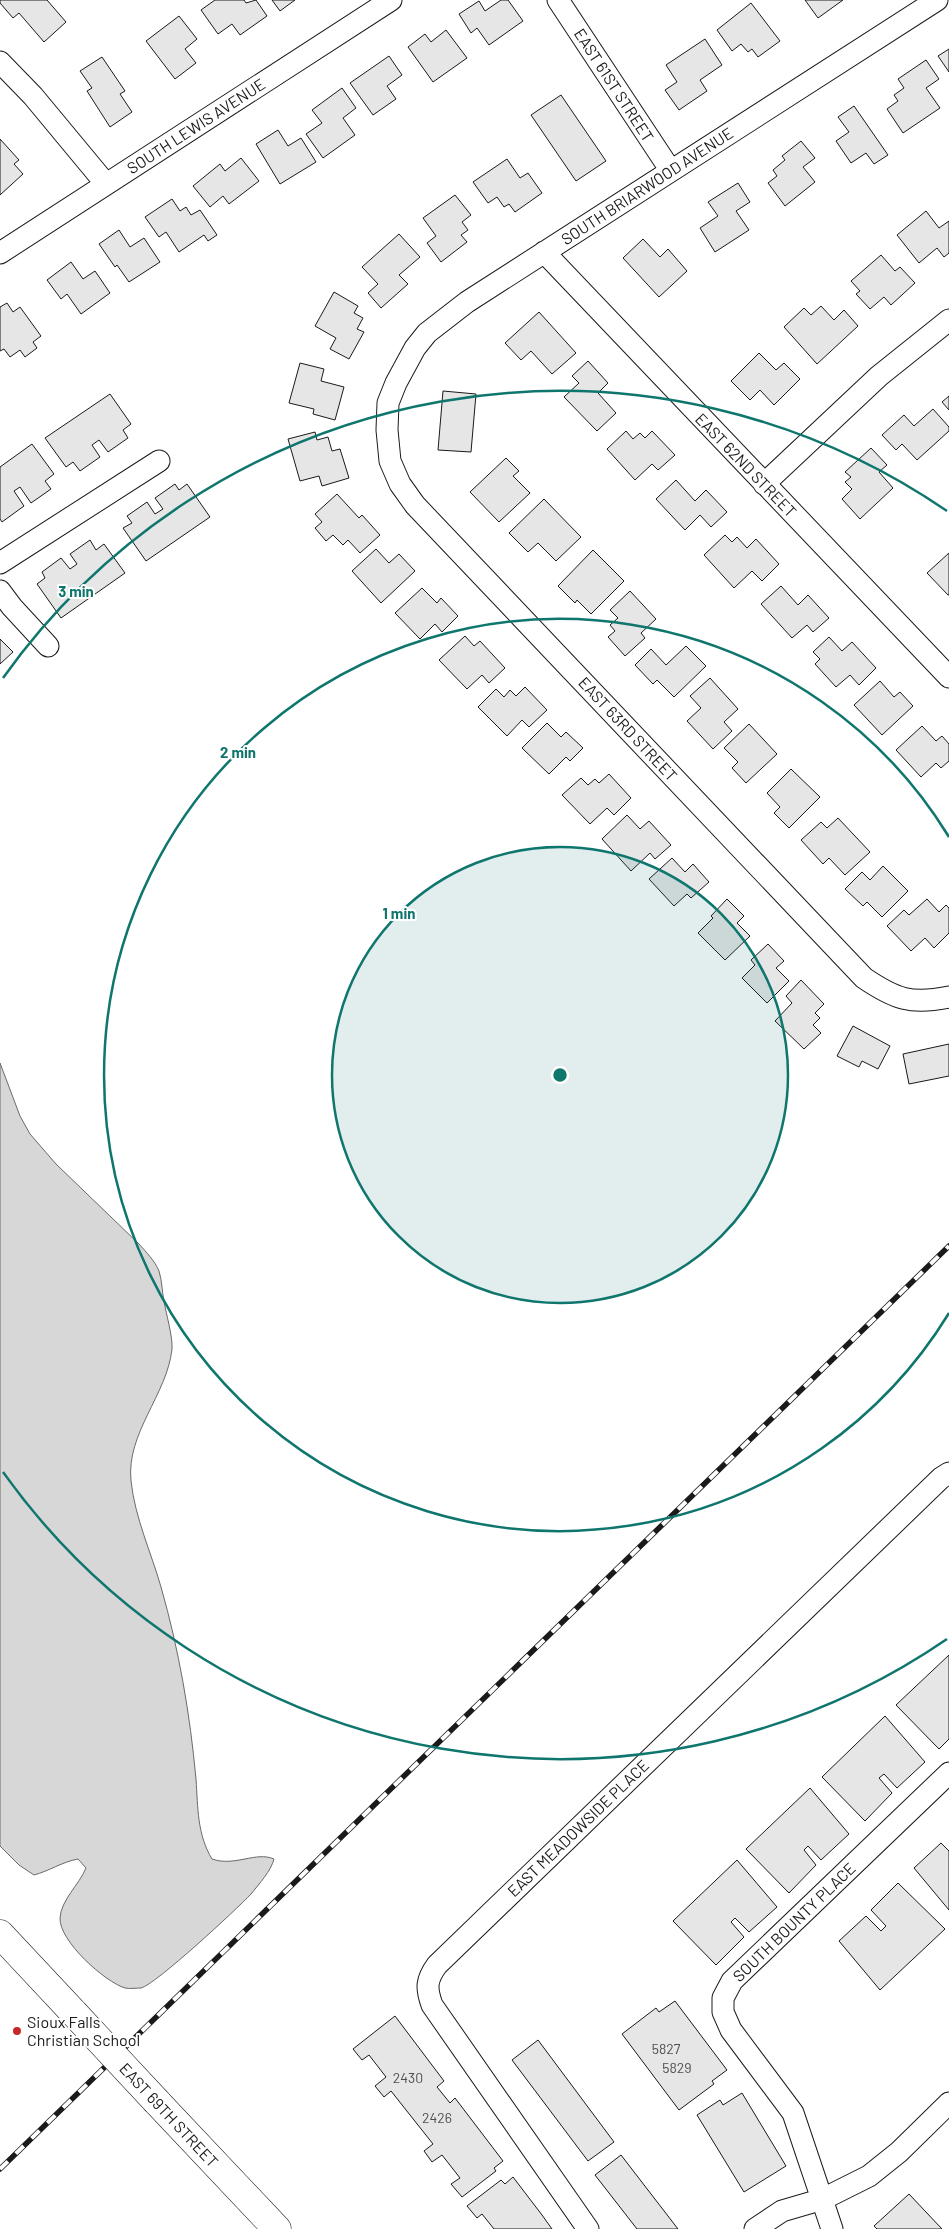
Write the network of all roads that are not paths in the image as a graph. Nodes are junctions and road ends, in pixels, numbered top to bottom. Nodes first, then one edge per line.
1 (392, 0) edge
2 (558, 0) edge
3 (937, 0) edge
4 (0, 62) edge
5 (671, 171) junction
6 (106, 184) junction
7 (544, 252) junction
8 (0, 253) edge
9 (949, 320) edge
10 (388, 403) joint
11 (159, 461) dead end
12 (764, 484) junction
13 (0, 563) edge
14 (0, 591) edge
15 (48, 646) dead end
16 (949, 676) edge
17 (941, 999) edge
18 (949, 1473) edge
19 (949, 1773) edge
20 (0, 1934) edge
21 (949, 2103) edge
22 (823, 2199) junction
23 (277, 2229) edge
24 (588, 2229) edge
25 (755, 2229) edge
26 (832, 2229) edge

1 - 6 street, SOUTH LEWIS AVENUE
2 - 5 street, EAST 61ST STREET
3 - 5 street, SOUTH BRIARWOOD AVENUE
4 - 6 street
5 - 7 street, SOUTH BRIARWOOD AVENUE
6 - 8 street, SOUTH LEWIS AVENUE
7 - 10 street, SOUTH BRIARWOOD AVENUE
7 - 12 street, EAST 62ND STREET
9 - 12 street
10 - 17 street, EAST 63RD STREET
11 - 13 street
12 - 16 street, EAST 62ND STREET
14 - 15 street
18 - 24 street, EAST MEADOWSIDE PLACE
19 - 22 street, SOUTH BOUNTY PLACE
20 - 23 main road, EAST 69TH STREET, bridge
21 - 22 street
22 - 25 street
22 - 26 street, SOUTH BOUNTY PLACE

